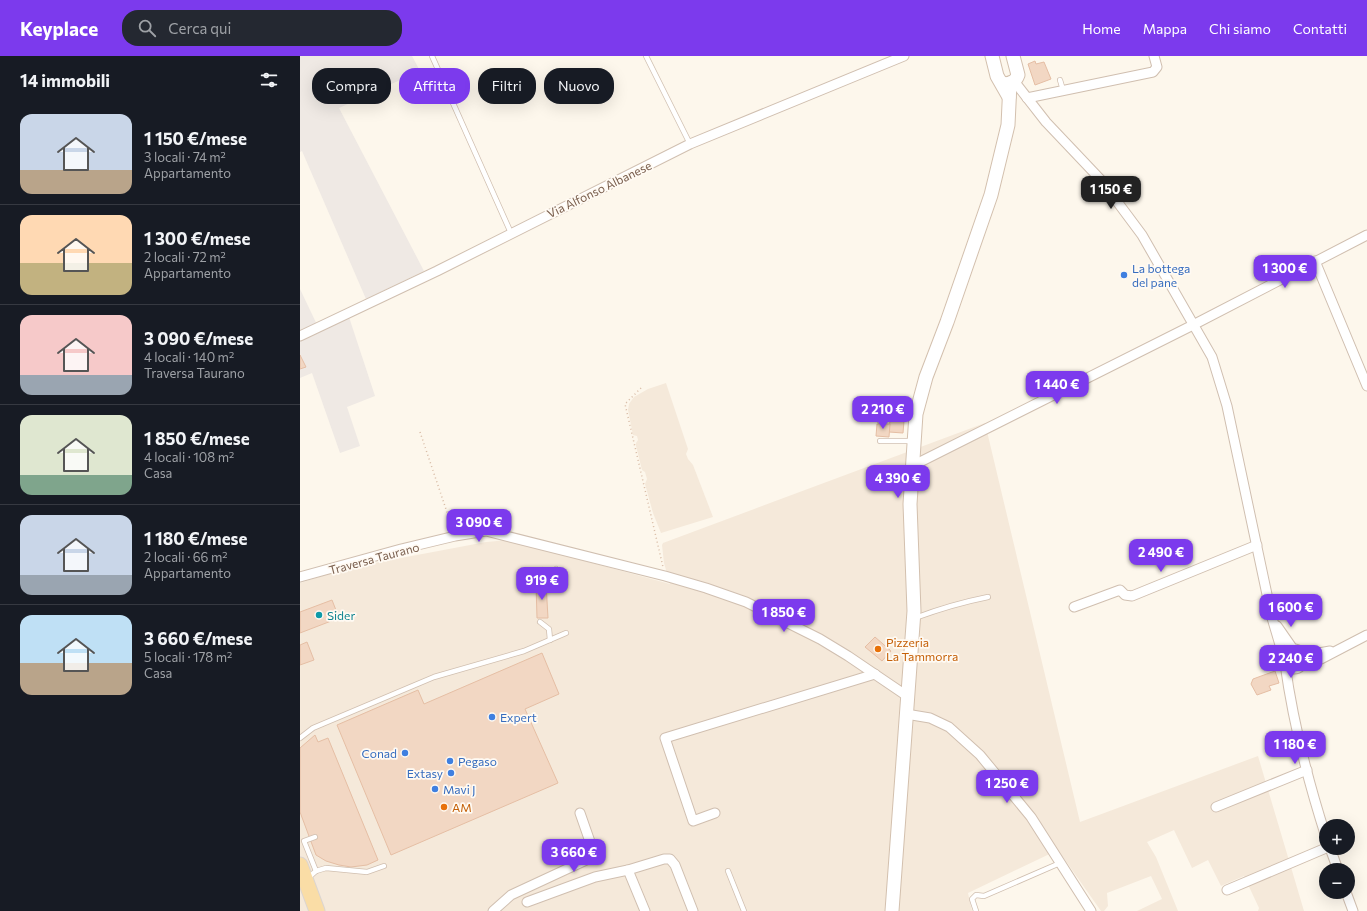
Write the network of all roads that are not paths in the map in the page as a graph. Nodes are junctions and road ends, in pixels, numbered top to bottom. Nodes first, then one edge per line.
1 (432, 56) edge
2 (646, 56) edge
3 (904, 56) edge
4 (992, 56) edge
5 (1013, 56) edge
6 (1154, 56) edge
7 (1011, 80) junction
8 (1060, 80) dead end
9 (1063, 90) junction
10 (1027, 96) junction
11 (1010, 101) junction
12 (690, 144) junction
13 (511, 233) junction
14 (1367, 234) edge
15 (1315, 261) junction
16 (1159, 265) junction
17 (1150, 270) dead end
18 (1193, 325) junction
19 (300, 336) edge
20 (1367, 386) edge
21 (916, 410) junction
22 (880, 421) dead end
23 (880, 441) dead end
24 (914, 443) junction
25 (912, 466) junction
26 (1257, 545) junction
27 (556, 569) dead end
28 (300, 578) edge
29 (538, 584) dead end
30 (988, 596) dead end
31 (1074, 607) dead end
32 (913, 619) junction
33 (540, 622) dead end
34 (566, 634) dead end
35 (1367, 635) edge
36 (550, 640) junction
37 (1338, 650) junction
38 (1293, 651) junction
39 (1285, 664) junction
40 (1301, 666) junction
41 (875, 674) junction
42 (1288, 688) junction
43 (907, 696) junction
44 (906, 714) junction
45 (300, 738) edge
46 (1307, 770) junction
47 (1216, 807) dead end
48 (715, 813) dead end
49 (580, 814) dead end
50 (1320, 819) edge
51 (315, 837) dead end
52 (1319, 851) edge
53 (1060, 863) junction
54 (300, 865) edge
55 (384, 866) dead end
56 (628, 870) junction
57 (728, 871) dead end
58 (311, 875) junction
59 (1227, 890) dead end
60 (1349, 899) edge
61 (527, 902) dead end
62 (317, 911) edge
63 (493, 911) edge
64 (644, 911) edge
65 (693, 911) edge
66 (744, 911) edge
67 (892, 911) edge
68 (976, 911) edge
69 (1091, 911) edge
70 (1353, 911) edge

1 - 13 lane
2 - 12 lane
3 - 12 street, Via Alfonso Albanese
4 - 7 street
5 - 7 street
6 - 9 street
7 - 10 street
7 - 11 street
8 - 9 lane
9 - 10 street
10 - 11 street
10 - 16 street
11 - 21 street
12 - 13 street, Via Alfonso Albanese
13 - 19 street, Via Alfonso Albanese
14 - 15 street
15 - 18 street
15 - 20 street
16 - 17 lane
16 - 18 street
18 - 25 street
18 - 26 street
21 - 22 lane
21 - 24 street
23 - 24 lane
24 - 25 street
25 - 32 street
26 - 31 street
26 - 38 street
27 - 29 lane
28 - 41 street, Traversa Taurano
30 - 32 lane
32 - 43 street
33 - 36 lane
34 - 36 lane
35 - 37 street
36 - 45 lane
37 - 38 street
37 - 40 street
38 - 39 street
38 - 40 street
39 - 40 street
39 - 42 street
40 - 42 street
41 - 43 street, Traversa Taurano
41 - 48 street
42 - 46 street
43 - 44 street
44 - 53 street
44 - 67 street
46 - 47 street
46 - 50 street
49 - 63 street
51 - 58 lane
52 - 59 street
53 - 68 lane
53 - 69 street
54 - 58 main road
55 - 58 lane
56 - 61 street
56 - 64 street
56 - 65 street
57 - 66 lane
58 - 62 main road
60 - 70 street

